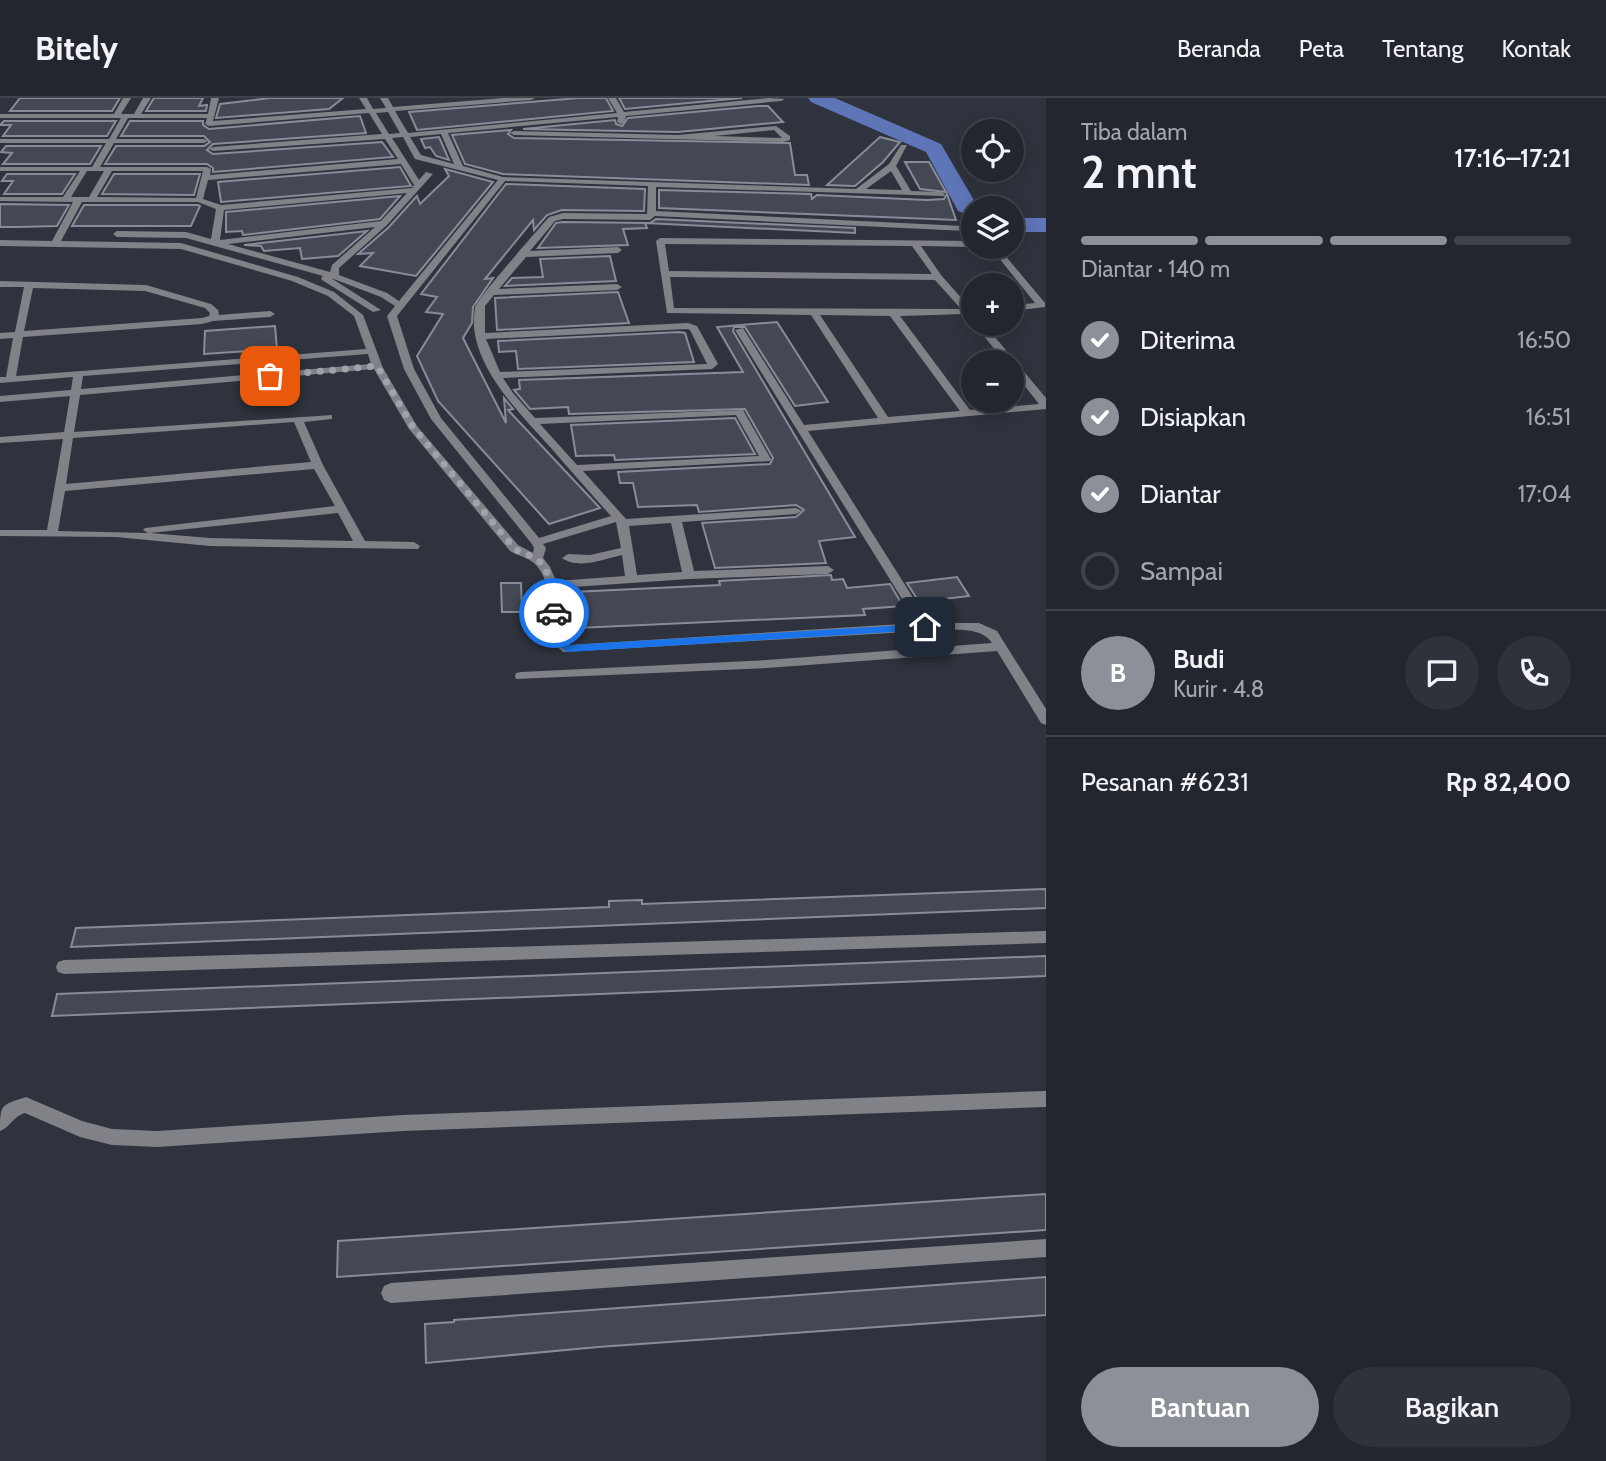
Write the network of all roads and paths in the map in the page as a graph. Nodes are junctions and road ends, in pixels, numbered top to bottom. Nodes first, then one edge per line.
1 (127, 98) edge
2 (147, 98) edge
3 (216, 98) edge
4 (228, 98) edge
5 (363, 98) edge
6 (383, 98) edge
7 (530, 98) edge
8 (612, 98) edge
9 (782, 99) edge
10 (373, 111) junction
11 (393, 111) junction
12 (622, 115) junction
13 (0, 116) edge
14 (121, 116) junction
15 (136, 116) junction
16 (210, 120) junction
17 (508, 129) junction
18 (444, 132) junction
19 (618, 134) junction
20 (406, 135) junction
21 (386, 136) junction
22 (678, 137) junction
23 (0, 141) edge
24 (112, 141) junction
25 (204, 141) junction
26 (517, 142) dead end
27 (904, 147) dead end
28 (213, 149) junction
29 (404, 161) junction
30 (459, 166) junction
31 (891, 166) junction
32 (0, 169) edge
33 (85, 169) junction
34 (95, 169) junction
35 (109, 169) junction
36 (206, 174) junction
37 (429, 174) dead end
38 (503, 179) junction
39 (652, 185) junction
40 (416, 188) junction
41 (858, 191) junction
42 (908, 193) junction
43 (941, 194) dead end
44 (0, 199) edge
45 (66, 199) junction
46 (79, 200) junction
47 (92, 200) junction
48 (199, 200) junction
49 (220, 208) junction
50 (652, 214) junction
51 (384, 223) junction
52 (859, 223) junction
53 (961, 229) edge
54 (0, 233) edge
55 (98, 234) dead end
56 (111, 234) dead end
57 (860, 234) dead end
58 (57, 238) junction
59 (0, 243) edge
60 (215, 243) junction
61 (961, 244) edge
62 (916, 245) junction
63 (618, 250) dead end
64 (200, 251) junction
65 (524, 254) junction
66 (1004, 259) edge
67 (342, 261) junction
68 (312, 270) junction
69 (1016, 273) edge
70 (665, 274) junction
71 (334, 275) junction
72 (938, 277) junction
73 (1024, 283) edge
74 (0, 284) edge
75 (29, 284) junction
76 (617, 287) dead end
77 (492, 292) junction
78 (961, 302) edge
79 (399, 305) junction
80 (1024, 307) edge
81 (376, 310) junction
82 (356, 313) junction
83 (814, 313) junction
84 (893, 313) junction
85 (961, 313) edge
86 (270, 314) dead end
87 (213, 318) junction
88 (740, 330) dead end
89 (19, 335) junction
90 (480, 335) junction
91 (0, 336) edge
92 (989, 336) edge
93 (1000, 350) edge
94 (372, 351) junction
95 (377, 366) junction
96 (79, 373) junction
97 (496, 375) junction
98 (5, 379) edge
99 (1024, 379) edge
100 (75, 394) junction
101 (0, 400) edge
102 (961, 405) edge
103 (1046, 405) edge
104 (1024, 407) edge
105 (967, 413) edge
106 (328, 417) dead end
107 (298, 419) junction
108 (885, 420) junction
109 (531, 421) junction
110 (801, 428) junction
111 (68, 435) junction
112 (0, 440) edge
113 (318, 465) junction
114 (576, 468) junction
115 (60, 488) junction
116 (342, 509) junction
117 (796, 511) dead end
118 (676, 520) junction
119 (620, 521) junction
120 (0, 533) edge
121 (52, 534) junction
122 (116, 534) junction
123 (536, 542) junction
124 (360, 543) junction
125 (414, 546) dead end
126 (627, 551) junction
127 (540, 562) junction
128 (828, 570) dead end
129 (689, 575) junction
130 (632, 579) junction
131 (551, 585) junction
132 (925, 627) junction
133 (1001, 647) junction
134 (520, 676) dead end
135 (1046, 720) edge
136 (1046, 937) edge
137 (64, 967) dead end
138 (1046, 1099) edge
139 (0, 1123) edge
140 (1046, 1248) edge
141 (391, 1293) dead end

1 - 14 street
2 - 15 street
3 - 4 street
3 - 16 street
5 - 10 street
6 - 11 street
7 - 11 street
8 - 12 street
9 - 12 street
10 - 11 street
10 - 16 street
10 - 21 street
11 - 20 street
12 - 17 street
12 - 19 street
13 - 14 street
14 - 15 street
14 - 24 street
15 - 16 street
16 - 25 street
17 - 18 street
17 - 19 street
17 - 26 street
18 - 20 street
18 - 30 street
19 - 22 street
20 - 21 street
20 - 30 street
21 - 28 street
21 - 29 street
22 - 22 street
23 - 24 street
24 - 25 street
24 - 34 street
25 - 28 street
27 - 31 street
28 - 36 street
29 - 36 street
29 - 40 street
30 - 38 street
31 - 41 street
31 - 42 street
32 - 33 street
33 - 34 street
33 - 45 street
34 - 35 street
35 - 36 street
35 - 47 street
36 - 48 street
37 - 40 street
38 - 39 street
38 - 79 street
39 - 41 street
39 - 50 street
40 - 49 street
40 - 51 street
41 - 42 street
42 - 43 street
44 - 45 street
45 - 46 street
46 - 47 street
46 - 58 street
47 - 48 street
48 - 49 street
49 - 60 street
50 - 52 street
50 - 65 street
51 - 60 street
51 - 67 street
52 - 53 street
52 - 57 street
54 - 58 street
55 - 58 street
56 - 60 street
58 - 59 street
58 - 64 street
60 - 64 street
60 - 68 street
61 - 62 street
62 - 70 street
62 - 72 street
63 - 65 street
64 - 82 street
65 - 77 street
66 - 69 street
67 - 68 street
67 - 71 street
68 - 71 street
68 - 81 street
70 - 72 street
70 - 83 street
71 - 79 street
72 - 78 street
73 - 80 street
74 - 75 street
75 - 87 street
75 - 89 street
76 - 77 street
77 - 90 street
79 - 81 street
79 - 123 street
81 - 82 street
82 - 94 street
83 - 84 street
83 - 108 street
84 - 85 street
84 - 102 street
86 - 87 street
87 - 89 street
88 - 110 street
89 - 91 street
89 - 98 street
90 - 97 street
90 - 97 street
92 - 93 street
94 - 95 street
94 - 96 street
95 - 100 street
95 - 127 street
96 - 98 street
96 - 100 street
97 - 109 street
99 - 103 street
100 - 101 street
100 - 111 street
103 - 104 street
105 - 108 street
106 - 107 street
107 - 111 street
107 - 113 street
108 - 110 street
109 - 114 street
109 - 114 street
110 - 132 street
111 - 112 street
111 - 115 street
113 - 115 street
113 - 116 street
114 - 119 street
115 - 121 street
116 - 122 street
116 - 124 street
117 - 118 street
118 - 119 street
118 - 129 street
119 - 123 street
119 - 126 street
120 - 121 street
121 - 122 street
122 - 124 street
123 - 127 street
124 - 125 street
126 - 127 street
126 - 130 street
127 - 131 street
128 - 129 street
129 - 130 street
130 - 131 street
131 - 132 street
132 - 133 street
133 - 134 street
133 - 135 street
136 - 137 street
138 - 139 street
140 - 141 street

